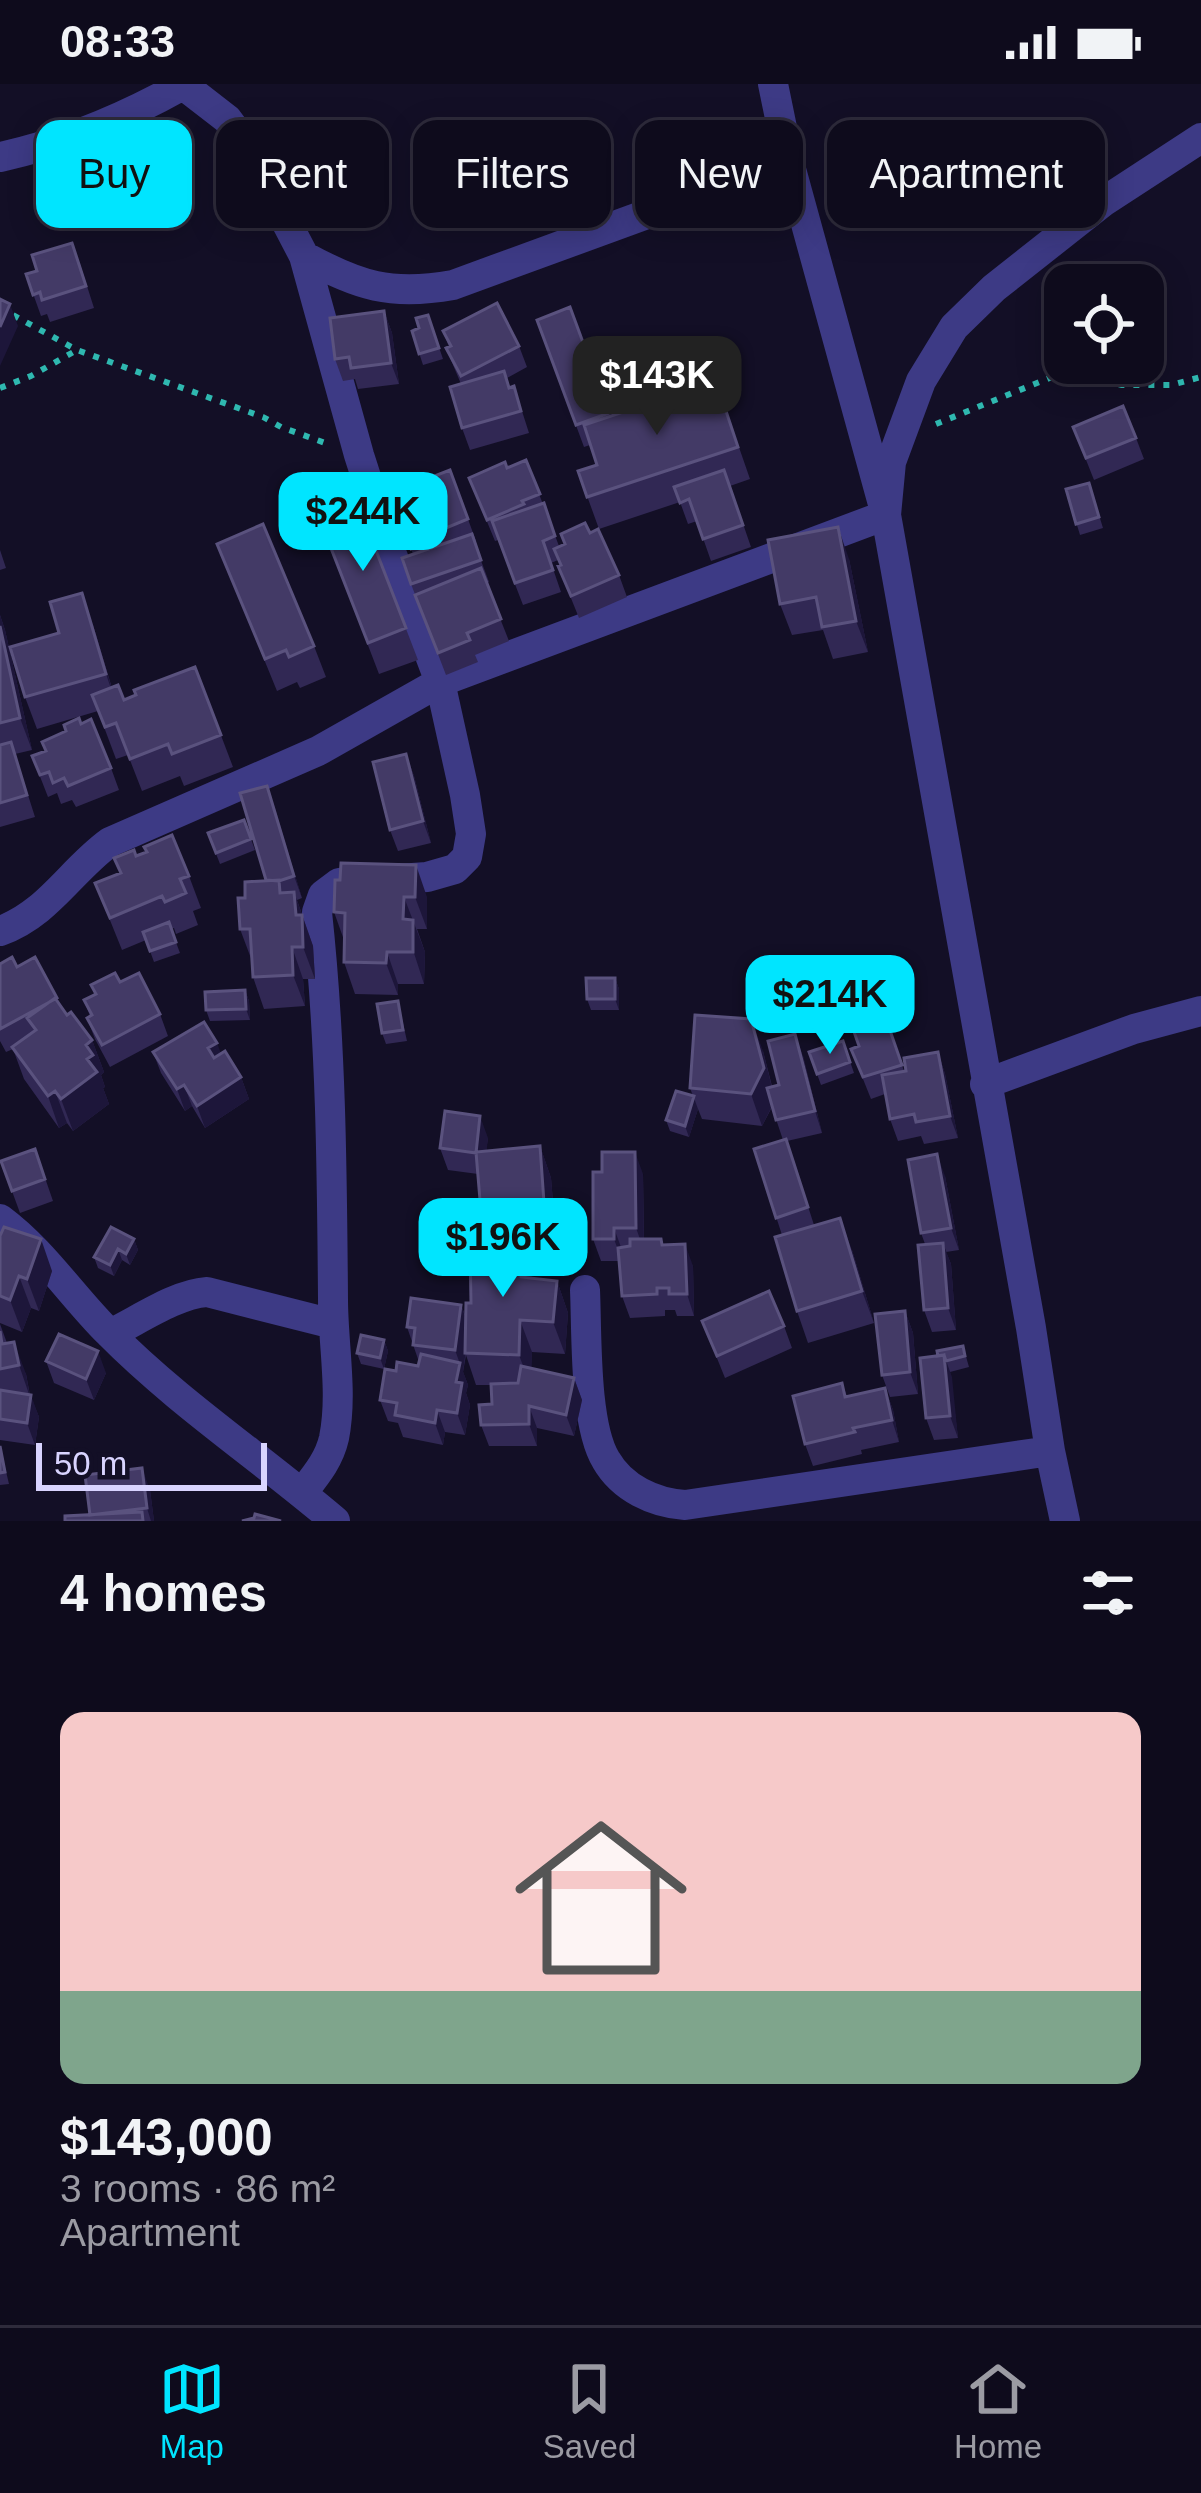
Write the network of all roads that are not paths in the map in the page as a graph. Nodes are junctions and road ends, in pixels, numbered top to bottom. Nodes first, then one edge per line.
1 (773, 84) edge
2 (183, 85) edge
3 (780, 120) edge
4 (1201, 138) edge
5 (0, 157) edge
6 (803, 213) edge
7 (635, 218) edge
8 (304, 256) junction
9 (886, 515) junction
10 (440, 682) junction
11 (0, 931) edge
12 (1201, 1011) edge
13 (985, 1084) junction
14 (0, 1219) edge
15 (585, 1290) dead end
16 (333, 1324) junction
17 (110, 1334) junction
18 (1050, 1451) junction
19 (302, 1493) junction
20 (680, 1513) edge
21 (335, 1521) edge
22 (1065, 1521) edge

1 - 3 street
2 - 5 street
2 - 8 street
4 - 9 street
6 - 9 street
7 - 8 street
8 - 10 street
9 - 10 street
9 - 13 street
10 - 11 street
10 - 16 street
12 - 13 street
13 - 18 street
14 - 17 street
15 - 20 street
16 - 17 street
16 - 19 street
17 - 19 street
18 - 20 street
18 - 22 street
19 - 21 street

